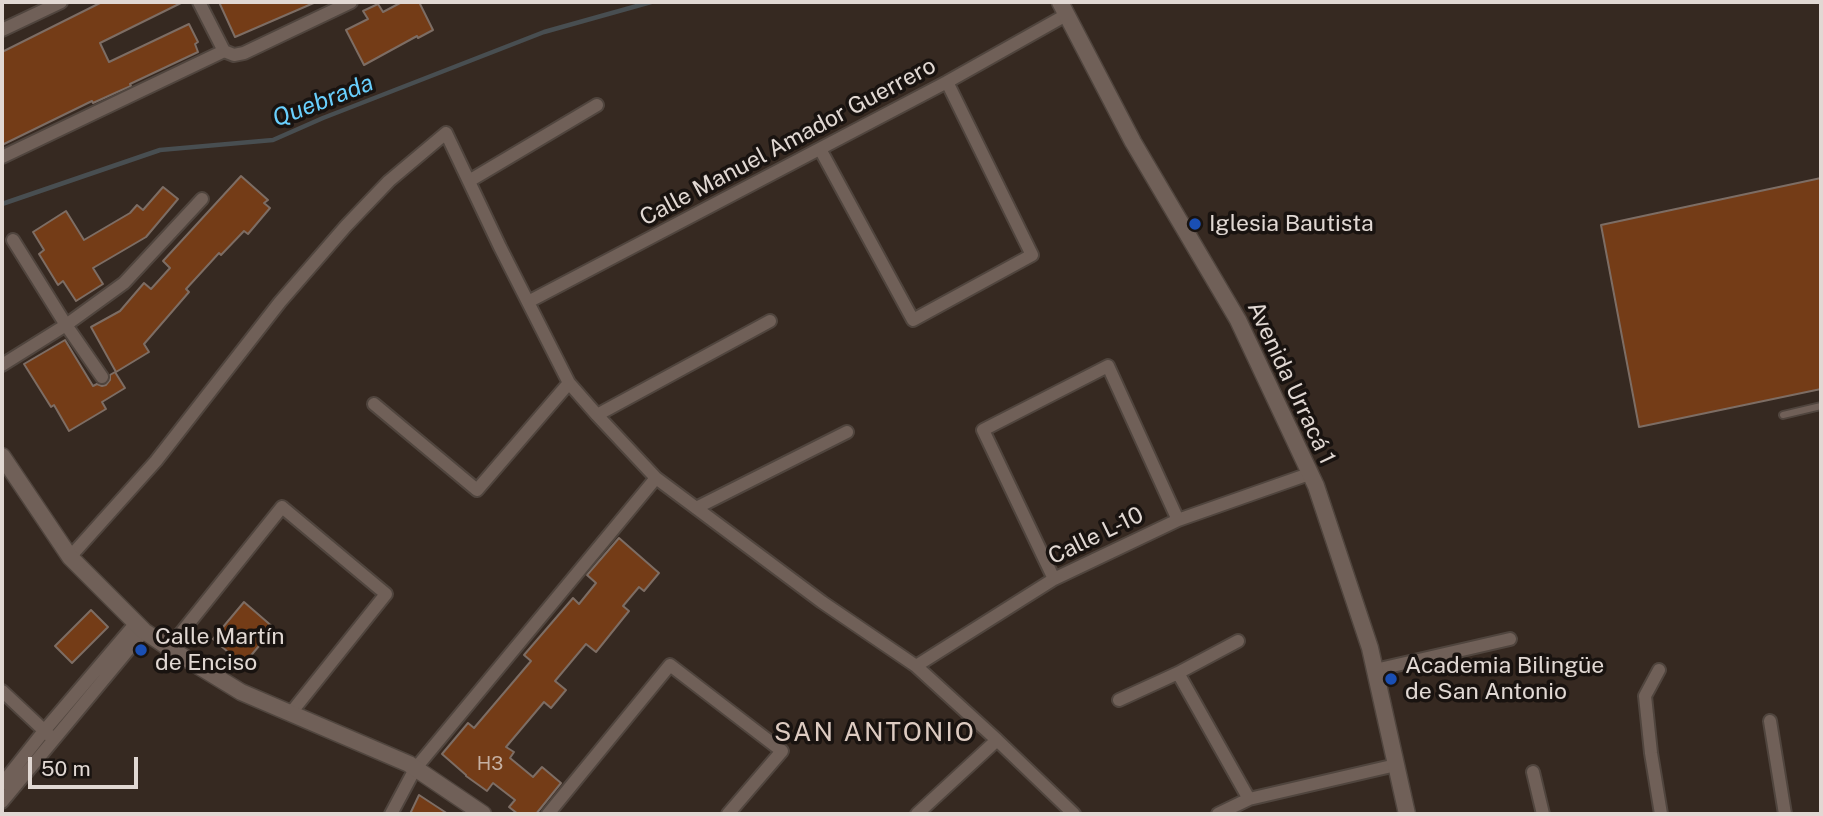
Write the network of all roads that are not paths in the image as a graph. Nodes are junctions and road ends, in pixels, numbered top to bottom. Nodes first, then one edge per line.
1 (61, 2) edge
2 (199, 2) edge
3 (351, 2) edge
4 (1063, 8) edge
5 (2, 30) edge
6 (224, 51) junction
7 (947, 82) junction
8 (597, 105) dead end
9 (820, 149) junction
10 (2, 157) edge
11 (469, 181) junction
12 (202, 199) dead end
13 (13, 240) dead end
14 (528, 302) junction
15 (770, 321) dead end
16 (66, 325) junction
17 (2, 365) edge
18 (102, 377) dead end
19 (569, 383) junction
20 (374, 404) dead end
21 (1821, 406) edge
22 (597, 415) junction
23 (1783, 415) dead end
24 (847, 432) dead end
25 (2, 456) edge
26 (1309, 474) junction
27 (656, 478) junction
28 (696, 508) junction
29 (1178, 520) junction
30 (70, 557) junction
31 (1054, 579) junction
32 (140, 627) junction
33 (1510, 639) dead end
34 (1238, 641) dead end
35 (169, 648) junction
36 (916, 666) junction
37 (1375, 670) junction
38 (1660, 670) dead end
39 (1178, 673) junction
40 (2, 691) edge
41 (1119, 700) dead end
42 (290, 714) junction
43 (1770, 721) dead end
44 (49, 735) junction
45 (997, 740) junction
46 (1396, 765) junction
47 (415, 769) junction
48 (1533, 772) dead end
49 (2, 784) edge
50 (1249, 799) junction
51 (2, 802) edge
52 (391, 814) edge
53 (483, 814) edge
54 (548, 814) edge
55 (728, 814) edge
56 (917, 814) edge
57 (1074, 814) edge
58 (1218, 814) edge
59 (1407, 814) edge
60 (1544, 814) edge
61 (1661, 814) edge
62 (1785, 814) edge

1 - 5 street
2 - 6 street
3 - 6 street
4 - 7 street, Calle Manuel Amador Guerrero
4 - 26 street, Avenida Urracá 1
6 - 10 street
7 - 9 street, Calle Manuel Amador Guerrero
7 - 9 street
8 - 11 street
9 - 14 street, Calle Manuel Amador Guerrero
11 - 14 street
11 - 30 street
12 - 16 street
13 - 16 street
14 - 19 street
15 - 22 street
16 - 17 street
16 - 18 street
19 - 20 street
19 - 22 street
21 - 23 lane
22 - 27 street
24 - 28 street
25 - 30 street
26 - 29 street, Calle L-10
26 - 37 street, Avenida Urracá 1
27 - 28 street
27 - 47 street
28 - 36 street
29 - 31 street, Calle L-10
29 - 31 street
30 - 32 street
31 - 36 street, Calle L-10
32 - 35 street
32 - 44 street
33 - 37 street
34 - 39 street
35 - 42 street
35 - 42 street
36 - 45 street
37 - 46 street, Avenida Urracá 1
38 - 61 street
39 - 41 street
39 - 50 street
40 - 44 street
42 - 47 street
43 - 62 street
44 - 49 street
44 - 51 street
45 - 56 street
45 - 57 street
46 - 50 street
46 - 59 street, Avenida Urracá 1
47 - 52 street
47 - 53 street
48 - 60 street
50 - 58 street
54 - 55 street

